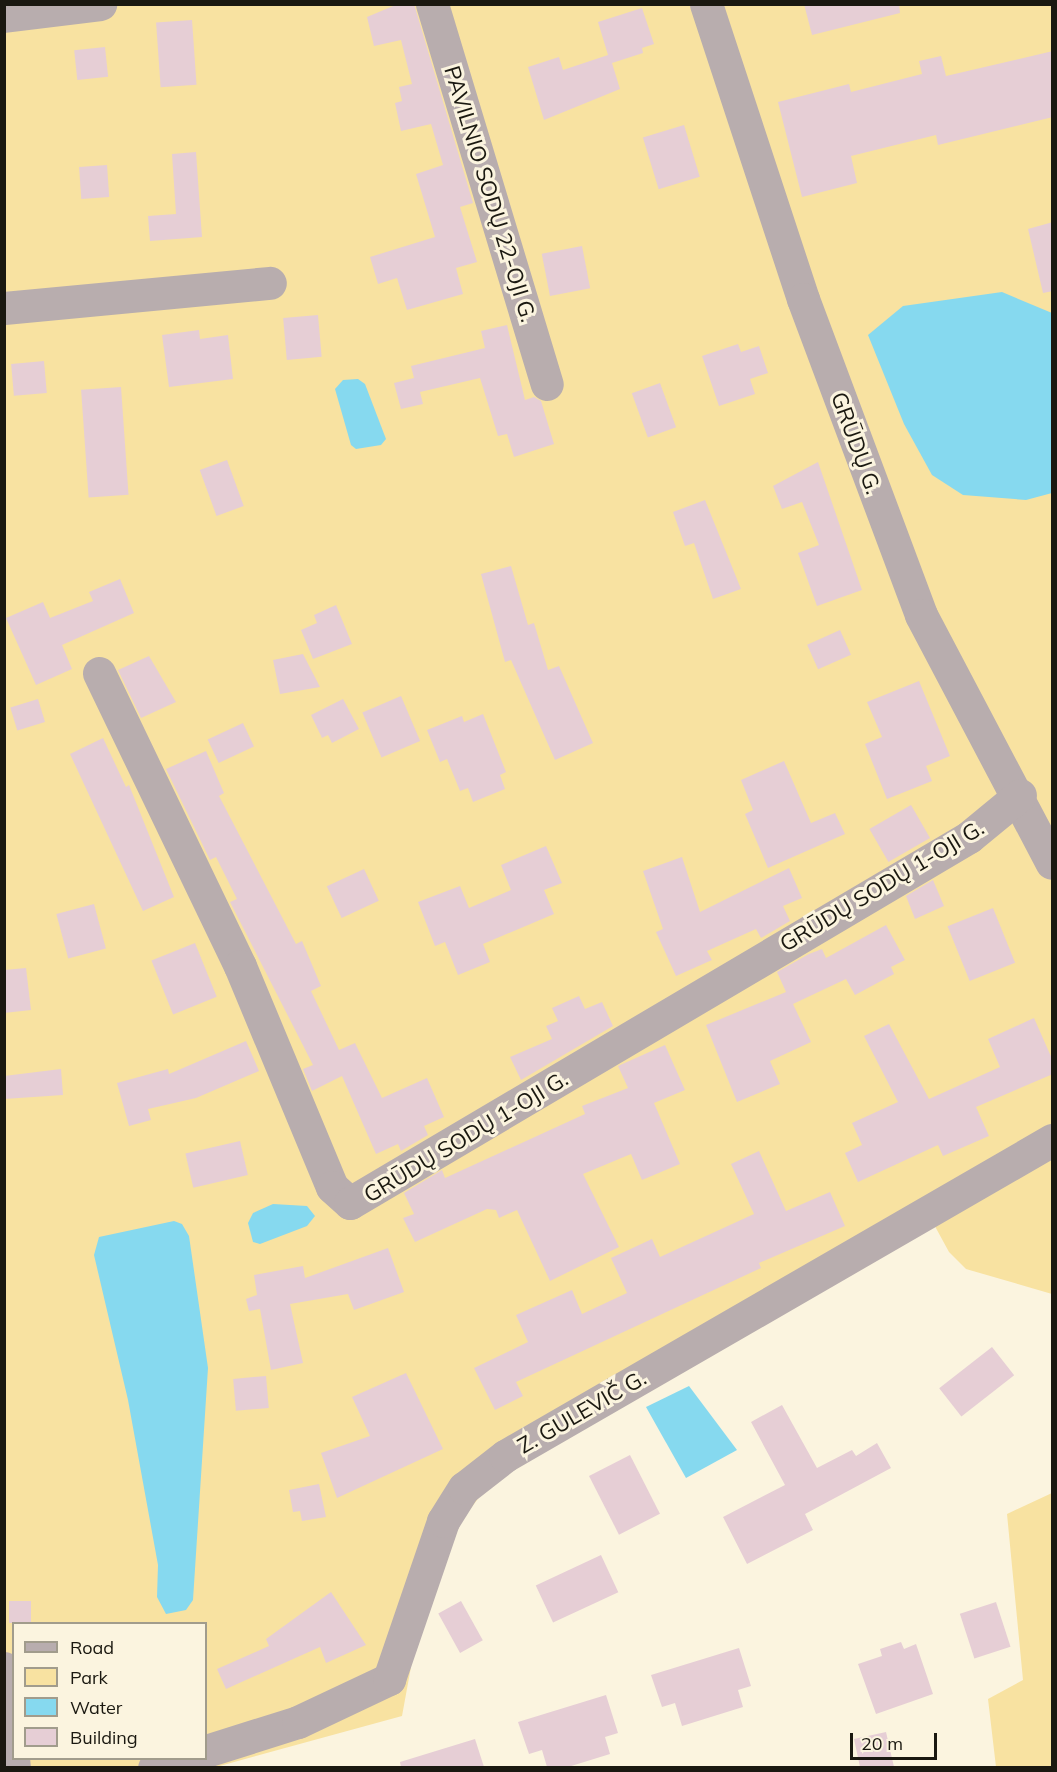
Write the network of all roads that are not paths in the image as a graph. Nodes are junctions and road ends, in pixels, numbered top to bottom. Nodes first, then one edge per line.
1 (100, 4) edge
2 (432, 4) edge
3 (706, 4) edge
4 (4, 16) edge
5 (270, 284) dead end
6 (4, 308) edge
7 (547, 384) dead end
8 (99, 673) dead end
9 (1020, 795) junction
10 (1053, 862) edge
11 (1053, 1140) edge
12 (4, 1668) edge
13 (12, 1747) edge
14 (207, 1751) edge
15 (177, 1760) edge
16 (154, 1767) edge

1 - 4 street
2 - 7 street, PAVILNIO SODŲ 22-OJI G.
3 - 9 street, GRŪDŲ G.
5 - 6 street
8 - 9 street, GRŪDŲ SODŲ 1-OJI G.
9 - 10 street, GRŪDŲ G.
11 - 14 street, Z. GULEVIČ G.
12 - 13 street
15 - 16 street

